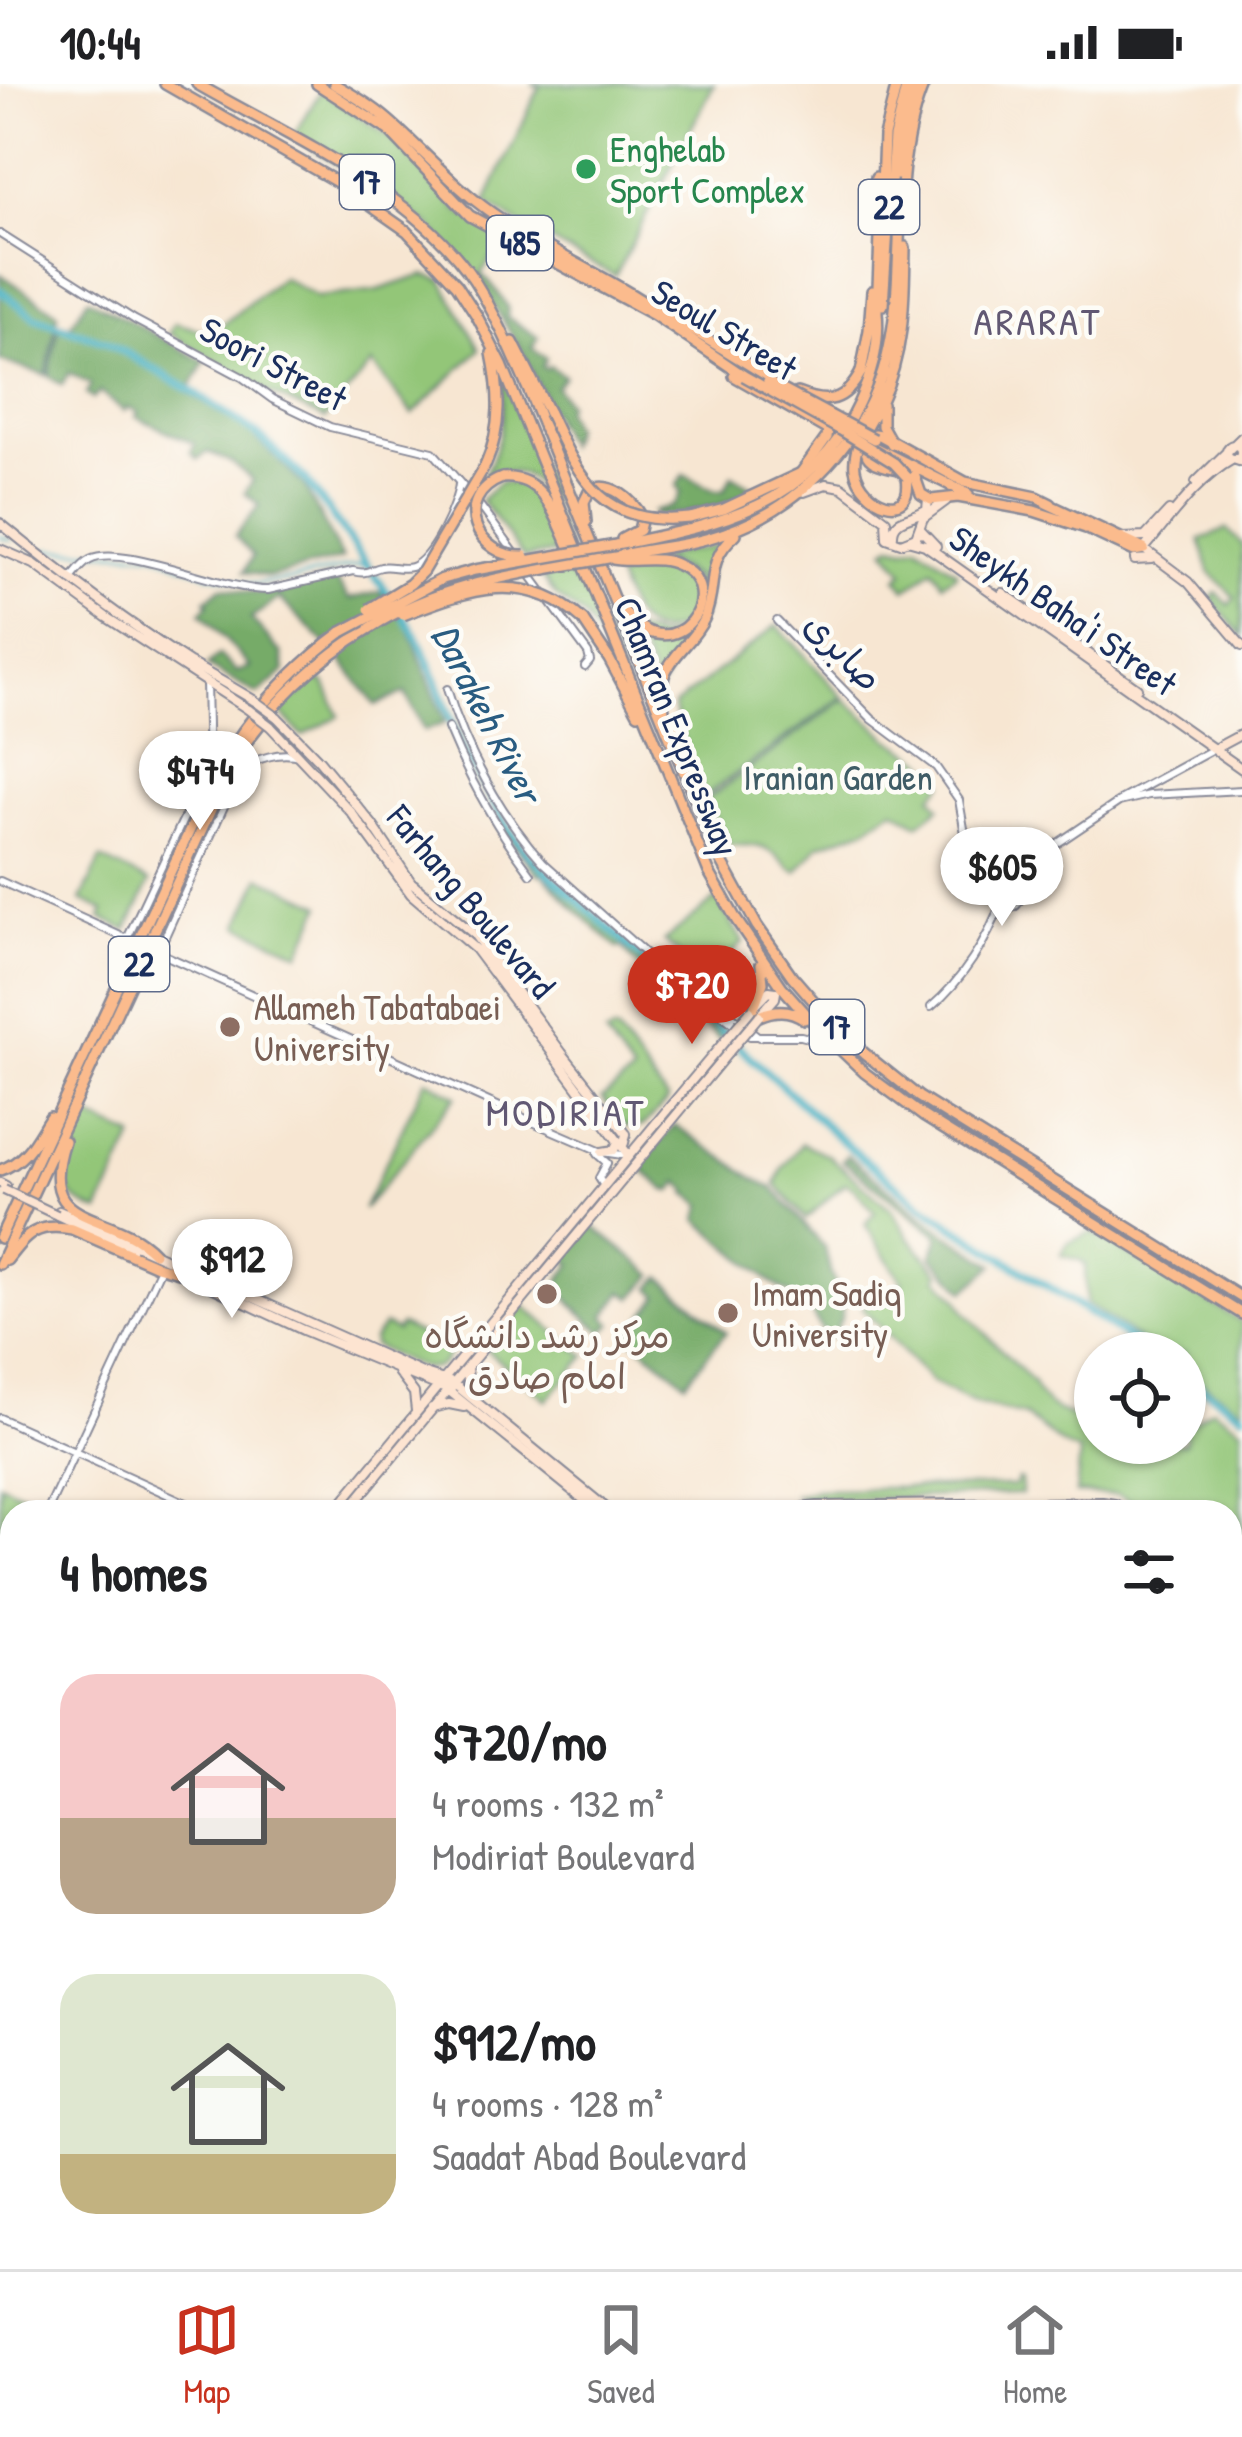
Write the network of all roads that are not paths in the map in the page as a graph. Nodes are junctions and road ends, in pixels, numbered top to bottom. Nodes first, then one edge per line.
1 (165, 84) edge
2 (197, 84) edge
3 (210, 84) edge
4 (317, 84) edge
5 (334, 84) edge
6 (897, 84) edge
7 (907, 84) edge
8 (920, 84) edge
9 (234, 105) junction
10 (884, 136) junction
11 (908, 144) junction
12 (478, 203) junction
13 (495, 230) junction
14 (0, 234) edge
15 (904, 278) junction
16 (893, 307) junction
17 (657, 312) junction
18 (498, 324) junction
19 (879, 332) junction
20 (488, 336) junction
21 (888, 354) junction
22 (746, 373) junction
23 (886, 390) junction
24 (802, 396) junction
25 (800, 412) junction
26 (836, 427) junction
27 (1242, 437) edge
28 (873, 442) junction
29 (892, 444) junction
30 (1229, 448) junction
31 (1241, 450) edge
32 (827, 454) junction
33 (1238, 460) edge
34 (801, 473) junction
35 (459, 481) junction
36 (779, 495) junction
37 (797, 495) junction
38 (951, 496) junction
39 (928, 499) junction
40 (1052, 505) junction
41 (477, 507) junction
42 (449, 517) junction
43 (0, 523) edge
44 (749, 524) junction
45 (1089, 529) junction
46 (921, 530) junction
47 (1156, 531) junction
48 (587, 534) junction
49 (1124, 538) junction
50 (894, 541) junction
51 (911, 541) junction
52 (599, 547) junction
53 (0, 549) edge
54 (1144, 549) junction
55 (560, 554) junction
56 (608, 558) junction
57 (1135, 560) dead end
58 (1164, 563) junction
59 (584, 567) junction
60 (977, 578) junction
61 (70, 580) junction
62 (57, 582) junction
63 (612, 597) junction
64 (777, 621) dead end
65 (370, 628) junction
66 (342, 632) junction
67 (1242, 646) edge
68 (585, 667) dead end
69 (297, 676) junction
70 (206, 683) junction
71 (447, 688) dead end
72 (226, 692) junction
73 (209, 712) junction
74 (275, 725) junction
75 (448, 728) dead end
76 (667, 728) junction
77 (1242, 734) edge
78 (655, 742) junction
79 (1216, 748) junction
80 (300, 750) junction
81 (268, 757) junction
82 (1242, 769) edge
83 (1242, 790) edge
84 (1119, 802) junction
85 (531, 874) dead end
86 (0, 881) edge
87 (1015, 890) junction
88 (1005, 902) junction
89 (754, 948) junction
90 (771, 995) dead end
91 (931, 1007) dead end
92 (754, 1012) junction
93 (826, 1043) junction
94 (865, 1073) junction
95 (70, 1088) junction
96 (75, 1105) junction
97 (535, 1123) junction
98 (650, 1131) junction
99 (626, 1134) junction
100 (618, 1142) junction
101 (602, 1152) junction
102 (629, 1156) junction
103 (0, 1170) edge
104 (604, 1186) junction
105 (3, 1187) edge
106 (58, 1213) junction
107 (0, 1238) edge
108 (154, 1253) junction
109 (555, 1253) junction
110 (0, 1267) edge
111 (159, 1272) dead end
112 (179, 1272) junction
113 (1242, 1298) edge
114 (1242, 1314) edge
115 (330, 1337) junction
116 (463, 1363) junction
117 (398, 1371) junction
118 (422, 1373) junction
119 (439, 1383) junction
120 (450, 1386) junction
121 (474, 1400) junction
122 (431, 1409) junction
123 (475, 1411) junction
124 (416, 1412) junction
125 (0, 1418) edge
126 (405, 1433) junction
127 (75, 1451) junction
128 (535, 1455) junction
129 (53, 1500) edge
130 (180, 1500) edge
131 (345, 1500) edge
132 (356, 1500) edge
133 (586, 1500) edge
134 (595, 1500) edge

1 - 20 main road, Chamran Expressway / 17
2 - 9 main road, Chamran Expressway / 17
3 - 9 main road
4 - 13 main road, Seoul Street / 485
5 - 12 main road, Seoul Street / 485
6 - 10 main road, 22
7 - 19 main road, 22
8 - 11 main road, 22
8 - 16 main road, 22
9 - 18 main road, Chamran Expressway / 17
10 - 19 main road, 22
10 - 24 main road
11 - 15 main road
11 - 16 main road, 22
12 - 13 main road
12 - 17 main road, Seoul Street / 485
13 - 17 main road, Seoul Street / 485
14 - 35 street, Soori Street
15 - 21 main road
15 - 23 main road
16 - 21 main road, 22
17 - 22 main road, Seoul Street / 485
17 - 24 main road
17 - 25 main road
18 - 34 main road, bridge
18 - 48 main road, Chamran Expressway / 17
19 - 32 main road, 22
20 - 59 main road, Chamran Expressway / 17
20 - 66 main road, bridge
21 - 37 main road, 22
22 - 26 main road, Seoul Street / 485, bridge
22 - 28 main road, Seoul Street / 485, bridge
23 - 26 main road, bridge
23 - 29 main road
24 - 25 main road
25 - 34 main road
26 - 28 main road, Seoul Street / 485, bridge
27 - 30 main road
28 - 40 main road, Seoul Street / 485
28 - 45 main road, Seoul Street / 485
29 - 39 main road
29 - 40 main road
30 - 31 main road
30 - 33 main road
30 - 47 main road
31 - 33 main road
32 - 34 main road
32 - 36 main road, 22
33 - 47 main road
34 - 36 main road
35 - 41 street, Soori Street
35 - 42 street
36 - 52 main road, 22, bridge
37 - 44 main road, 22
37 - 50 main road
38 - 39 main road
38 - 45 main road
38 - 46 main road
39 - 50 main road
40 - 49 main road, Seoul Street / 485
41 - 42 street
41 - 68 street, Soori Street
42 - 61 street
43 - 61 main road
44 - 56 main road, 22
44 - 76 main road
45 - 54 main road, Seoul Street / 485
46 - 51 main road
46 - 60 main road
47 - 49 main road
47 - 54 main road
47 - 58 main road
48 - 52 main road
48 - 63 main road, Chamran Expressway / 17
49 - 54 main road, Seoul Street / 485
50 - 51 main road
51 - 60 main road, Sheykh Baha'i Street
52 - 55 main road, 22, bridge
53 - 62 main road
54 - 58 main road, Seoul Street / 485
55 - 59 main road, bridge
55 - 66 main road, 22, bridge
56 - 63 main road
56 - 65 main road, 22, bridge
57 - 58 main road
58 - 67 main road, Seoul Street / 485
59 - 78 main road, Chamran Expressway / 17
60 - 79 main road, Sheykh Baha'i Street
61 - 62 main road
61 - 72 main road
62 - 70 main road
63 - 76 main road, Chamran Expressway / 17
64 - 88 street, صابری
65 - 69 main road, 22
65 - 78 main road, bridge
66 - 69 main road, 22
69 - 95 main road, 22
69 - 96 main road, 22
70 - 72 main road
70 - 73 street
71 - 93 street
72 - 73 street
72 - 74 main road, bridge
73 - 86 street
74 - 80 main road
74 - 81 street
75 - 85 street
76 - 113 main road, Chamran Expressway / 17
77 - 79 main road
78 - 89 main road, Chamran Expressway / 17
79 - 82 main road, Sheykh Baha'i Street
79 - 84 street
80 - 81 street
80 - 99 main road, Farhang Boulevard
80 - 100 main road, Farhang Boulevard
81 - 97 street
83 - 84 street
84 - 87 street
87 - 88 street
87 - 88 street
88 - 91 street
89 - 92 main road
89 - 94 main road, Chamran Expressway / 17
90 - 92 main road
92 - 93 main road
92 - 98 main road, bridge
92 - 109 main road, bridge
93 - 94 main road
94 - 114 main road, Chamran Expressway / 17
95 - 103 main road
95 - 107 main road, 22
96 - 108 main road
96 - 110 main road, 22
97 - 101 street
97 - 104 street
98 - 99 main road
98 - 102 main road
99 - 100 main road
100 - 101 main road
100 - 102 main road, Farhang Boulevard
101 - 102 street
102 - 104 main road
104 - 109 main road
105 - 106 main road, bridge
106 - 108 main road
106 - 112 main road
108 - 115 main road
109 - 116 main road
110 - 112 main road
111 - 127 street
112 - 115 main road
115 - 117 main road
115 - 118 main road
116 - 118 main road
116 - 119 main road
116 - 120 main road
116 - 121 main road
117 - 119 main road
117 - 124 main road
118 - 119 main road
119 - 120 main road
119 - 124 main road
120 - 121 main road
120 - 122 main road
120 - 123 main road
121 - 128 main road
122 - 123 main road
122 - 126 main road
123 - 128 main road
124 - 126 main road
125 - 127 street
126 - 131 main road
126 - 132 main road
127 - 129 street
127 - 130 street
128 - 133 main road
128 - 134 main road

